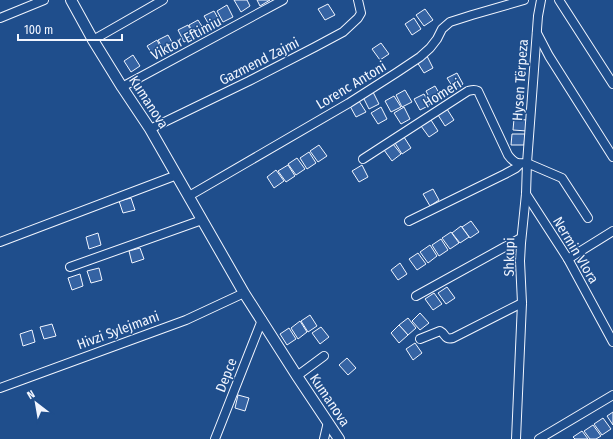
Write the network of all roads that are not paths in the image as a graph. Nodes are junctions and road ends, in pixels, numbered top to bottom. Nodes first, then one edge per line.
1 (44, 0) edge
2 (71, 0) edge
3 (163, 0) edge
4 (283, 0) edge
5 (358, 0) edge
6 (524, 0) edge
7 (541, 0) edge
8 (558, 0) edge
9 (0, 18) edge
10 (537, 33) junction
11 (93, 40) junction
12 (613, 84) edge
13 (122, 87) junction
14 (150, 129) junction
15 (613, 157) edge
16 (363, 160) dead end
17 (523, 163) junction
18 (177, 175) junction
19 (526, 194) junction
20 (189, 196) junction
21 (588, 218) dead end
22 (202, 220) junction
23 (408, 222) dead end
24 (613, 231) edge
25 (521, 238) junction
26 (0, 242) edge
27 (568, 259) junction
28 (70, 267) dead end
29 (244, 293) junction
30 (416, 296) dead end
31 (522, 303) junction
32 (262, 320) junction
33 (420, 339) dead end
34 (613, 342) edge
35 (324, 356) dead end
36 (297, 376) junction
37 (0, 387) edge
38 (613, 395) edge
39 (328, 422) junction
40 (215, 439) edge
41 (324, 439) edge
42 (339, 439) edge
43 (516, 439) edge
44 (539, 439) edge

1 - 9 street
2 - 11 main road, Kumanova
3 - 11 street
4 - 13 street, Viktor Eftimiu
5 - 14 street, Gazmend Zajmi
6 - 20 street, Lorenc Antoni
7 - 10 street, Hysen Tërpeza
8 - 12 street
10 - 15 street
10 - 17 street, Hysen Tërpeza
11 - 13 main road, Kumanova
13 - 14 main road, Kumanova
14 - 18 main road, Kumanova
16 - 17 street, Homeri
17 - 19 street, Shkupi
17 - 21 street
17 - 23 street
18 - 20 main road, Kumanova
18 - 26 street
19 - 25 street, Shkupi
19 - 27 street, Nermin Vlora
20 - 22 main road, Kumanova
22 - 28 street
22 - 29 main road, Kumanova
24 - 27 street
25 - 30 street
25 - 31 street, Shkupi
27 - 34 street, Nermin Vlora
29 - 32 main road, Kumanova
29 - 37 street, Hivzi Sylejmani
31 - 33 street
31 - 43 street, Shkupi
32 - 36 main road, Kumanova
32 - 40 street, Depce
35 - 36 street, Kumanova
36 - 39 main road, Kumanova
38 - 44 street
39 - 41 street
39 - 42 main road, Kumanova

